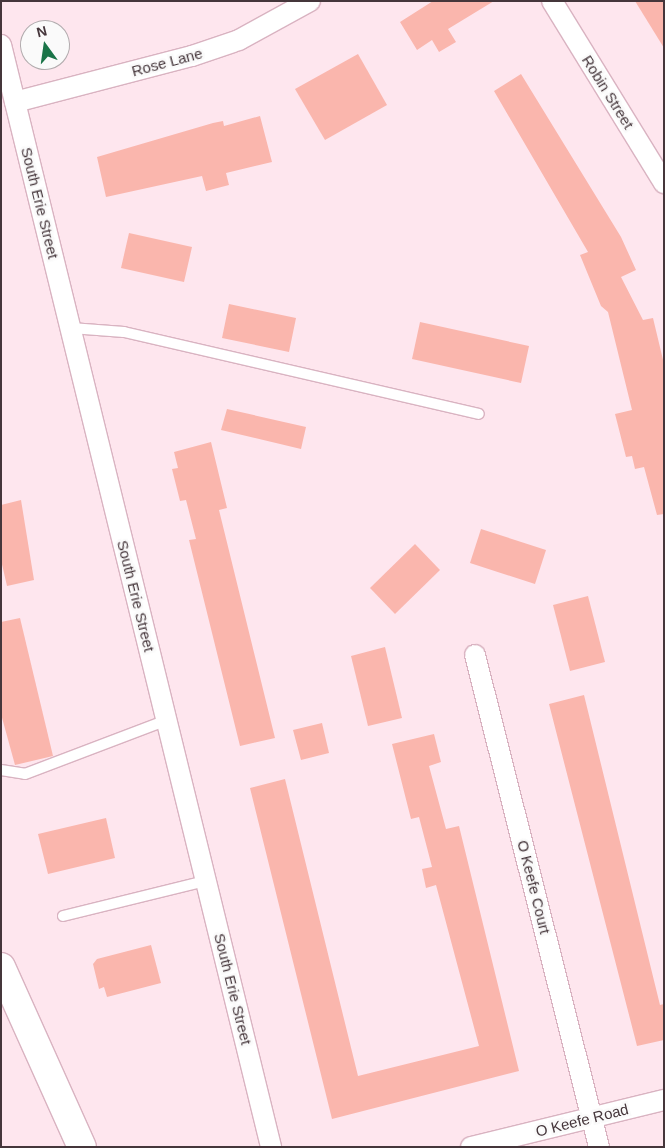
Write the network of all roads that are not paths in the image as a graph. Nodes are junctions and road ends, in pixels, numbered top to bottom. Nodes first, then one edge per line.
1 (310, 1) edge
2 (552, 1) edge
3 (1, 45) edge
4 (15, 102) junction
5 (664, 183) edge
6 (71, 328) junction
7 (479, 414) dead end
8 (475, 655) dead end
9 (167, 720) junction
10 (1, 770) edge
11 (206, 881) junction
12 (63, 916) dead end
13 (1, 967) edge
14 (1, 1005) edge
15 (38, 1057) junction
16 (664, 1100) edge
17 (592, 1118) junction
18 (82, 1147) edge
19 (271, 1147) edge
20 (471, 1147) edge
21 (599, 1147) edge

1 - 4 street, Rose Lane
2 - 5 street, Robin Street
3 - 4 street, South Erie Street
4 - 6 street, South Erie Street
6 - 7 lane
6 - 9 street, South Erie Street
8 - 17 street, O Keefe Court
9 - 10 lane
9 - 11 street, South Erie Street
11 - 12 lane
11 - 19 street, South Erie Street
13 - 15 main road
14 - 15 main road
15 - 18 main road
16 - 17 street, O Keefe Road
17 - 20 street, O Keefe Road
17 - 21 street, O Keefe Court

